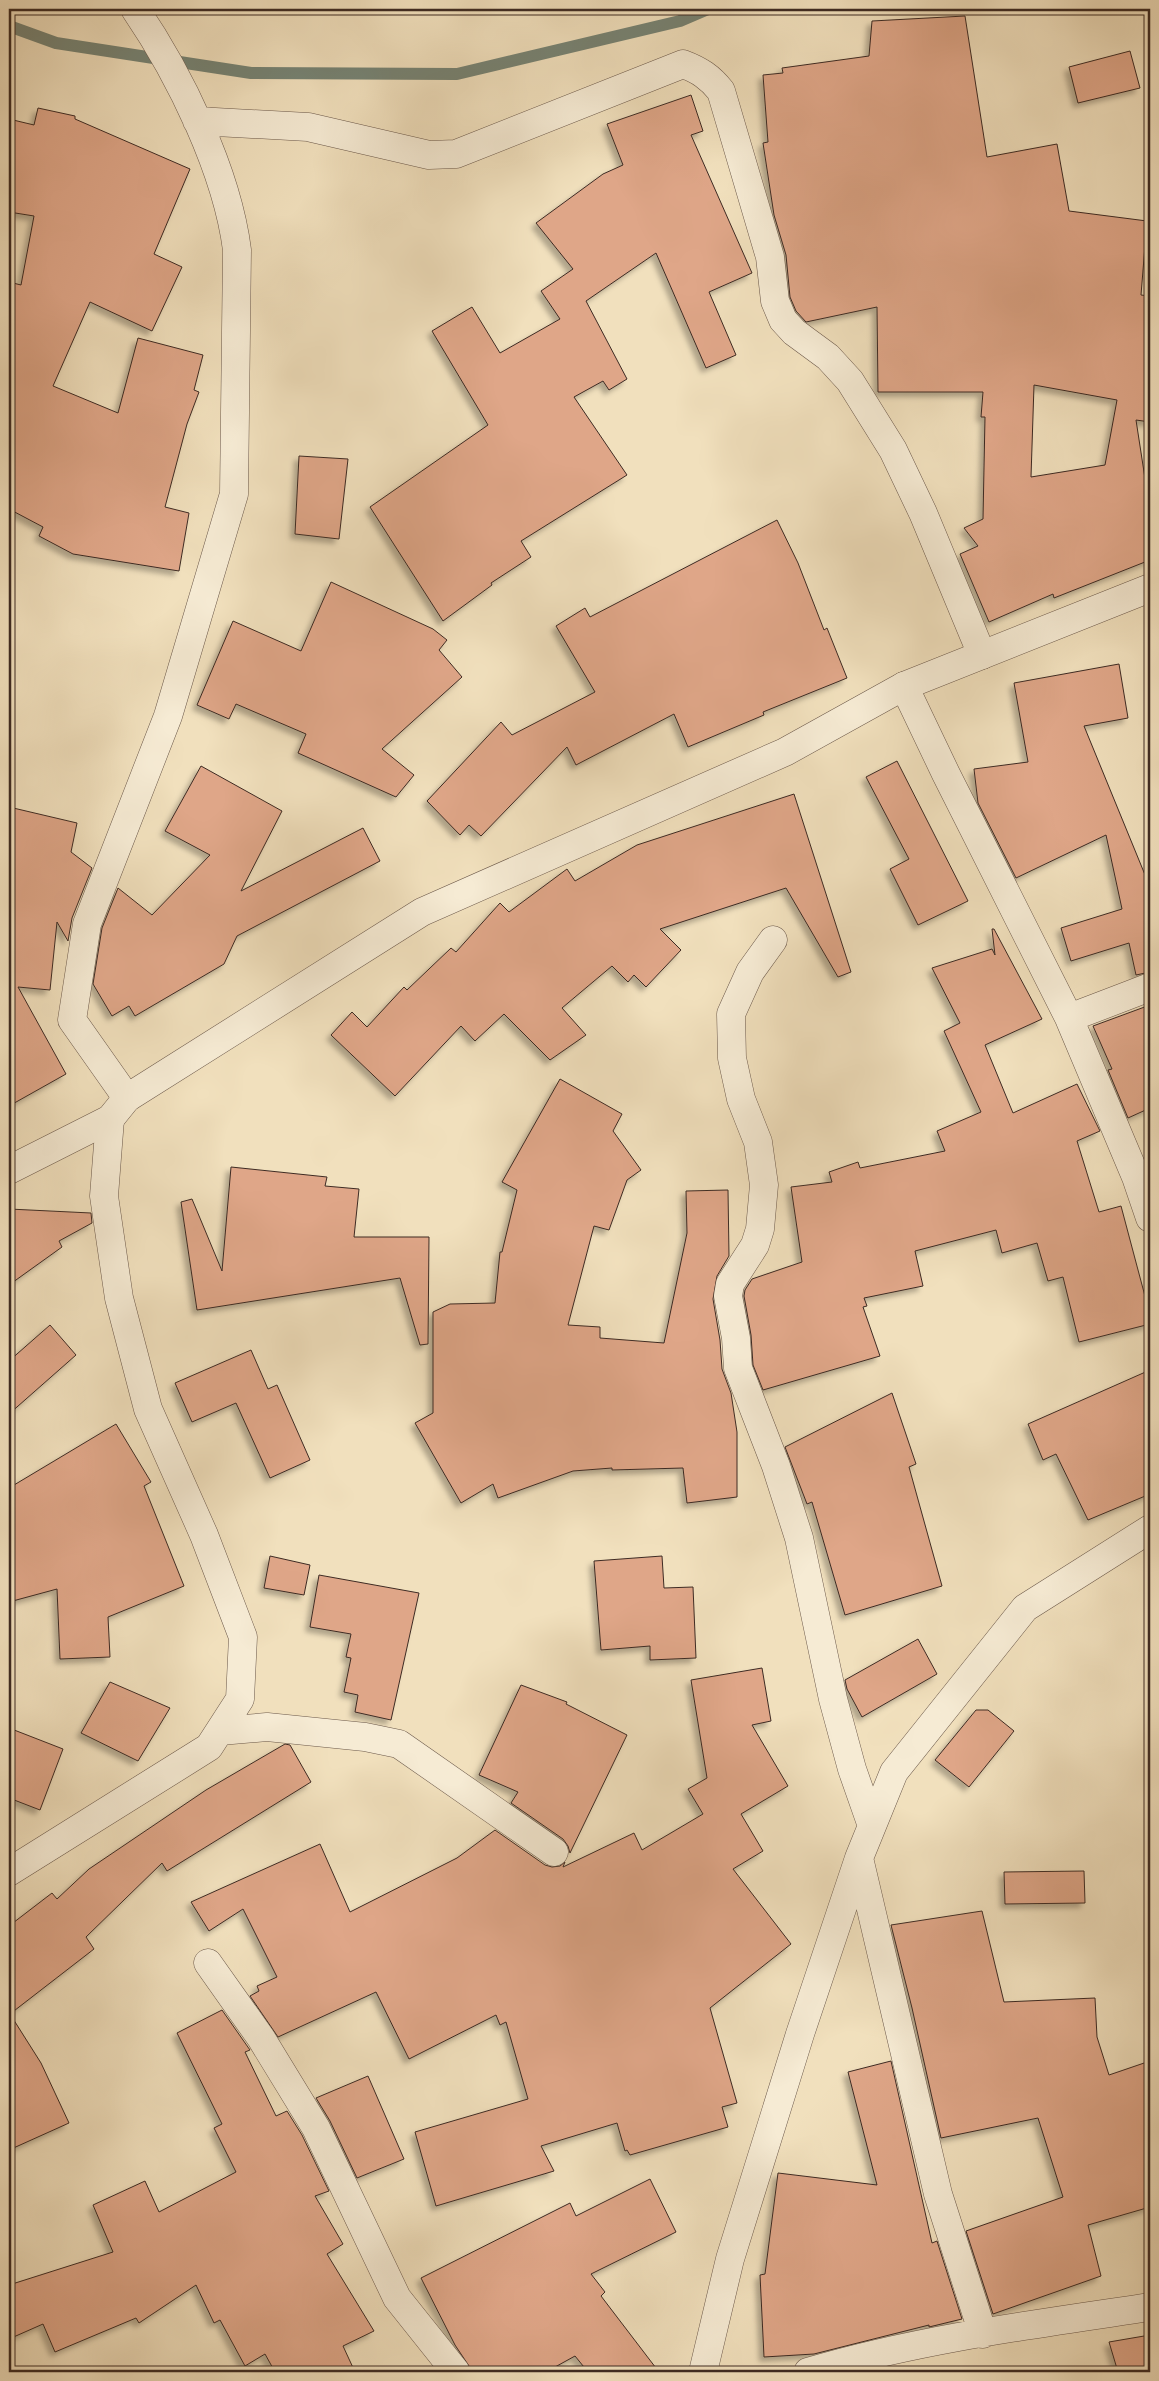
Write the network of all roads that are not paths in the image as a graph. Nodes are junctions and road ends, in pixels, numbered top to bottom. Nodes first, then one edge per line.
1 (135, 9) edge
2 (197, 121) junction
3 (1150, 588) edge
4 (982, 655) junction
5 (904, 686) junction
6 (773, 940) dead end
7 (1150, 987) edge
8 (1069, 1018) junction
9 (118, 1109) junction
10 (9, 1170) edge
11 (1150, 1218) edge
12 (1150, 1529) edge
13 (220, 1730) junction
14 (872, 1826) junction
15 (554, 1852) dead end
16 (859, 1858) junction
17 (9, 1872) edge
18 (208, 1963) dead end
19 (1150, 2308) edge
20 (983, 2334) junction
21 (456, 2372) edge
22 (703, 2372) edge
23 (808, 2372) edge

1 - 2 street
2 - 4 street
2 - 9 street
3 - 4 street
4 - 5 street
5 - 8 street
5 - 9 street
6 - 14 street
7 - 8 street
8 - 11 street
9 - 10 street
9 - 13 street
12 - 14 street
13 - 15 street
13 - 17 street
14 - 16 street
16 - 20 street
16 - 22 street
18 - 21 street
19 - 20 street
20 - 23 street

